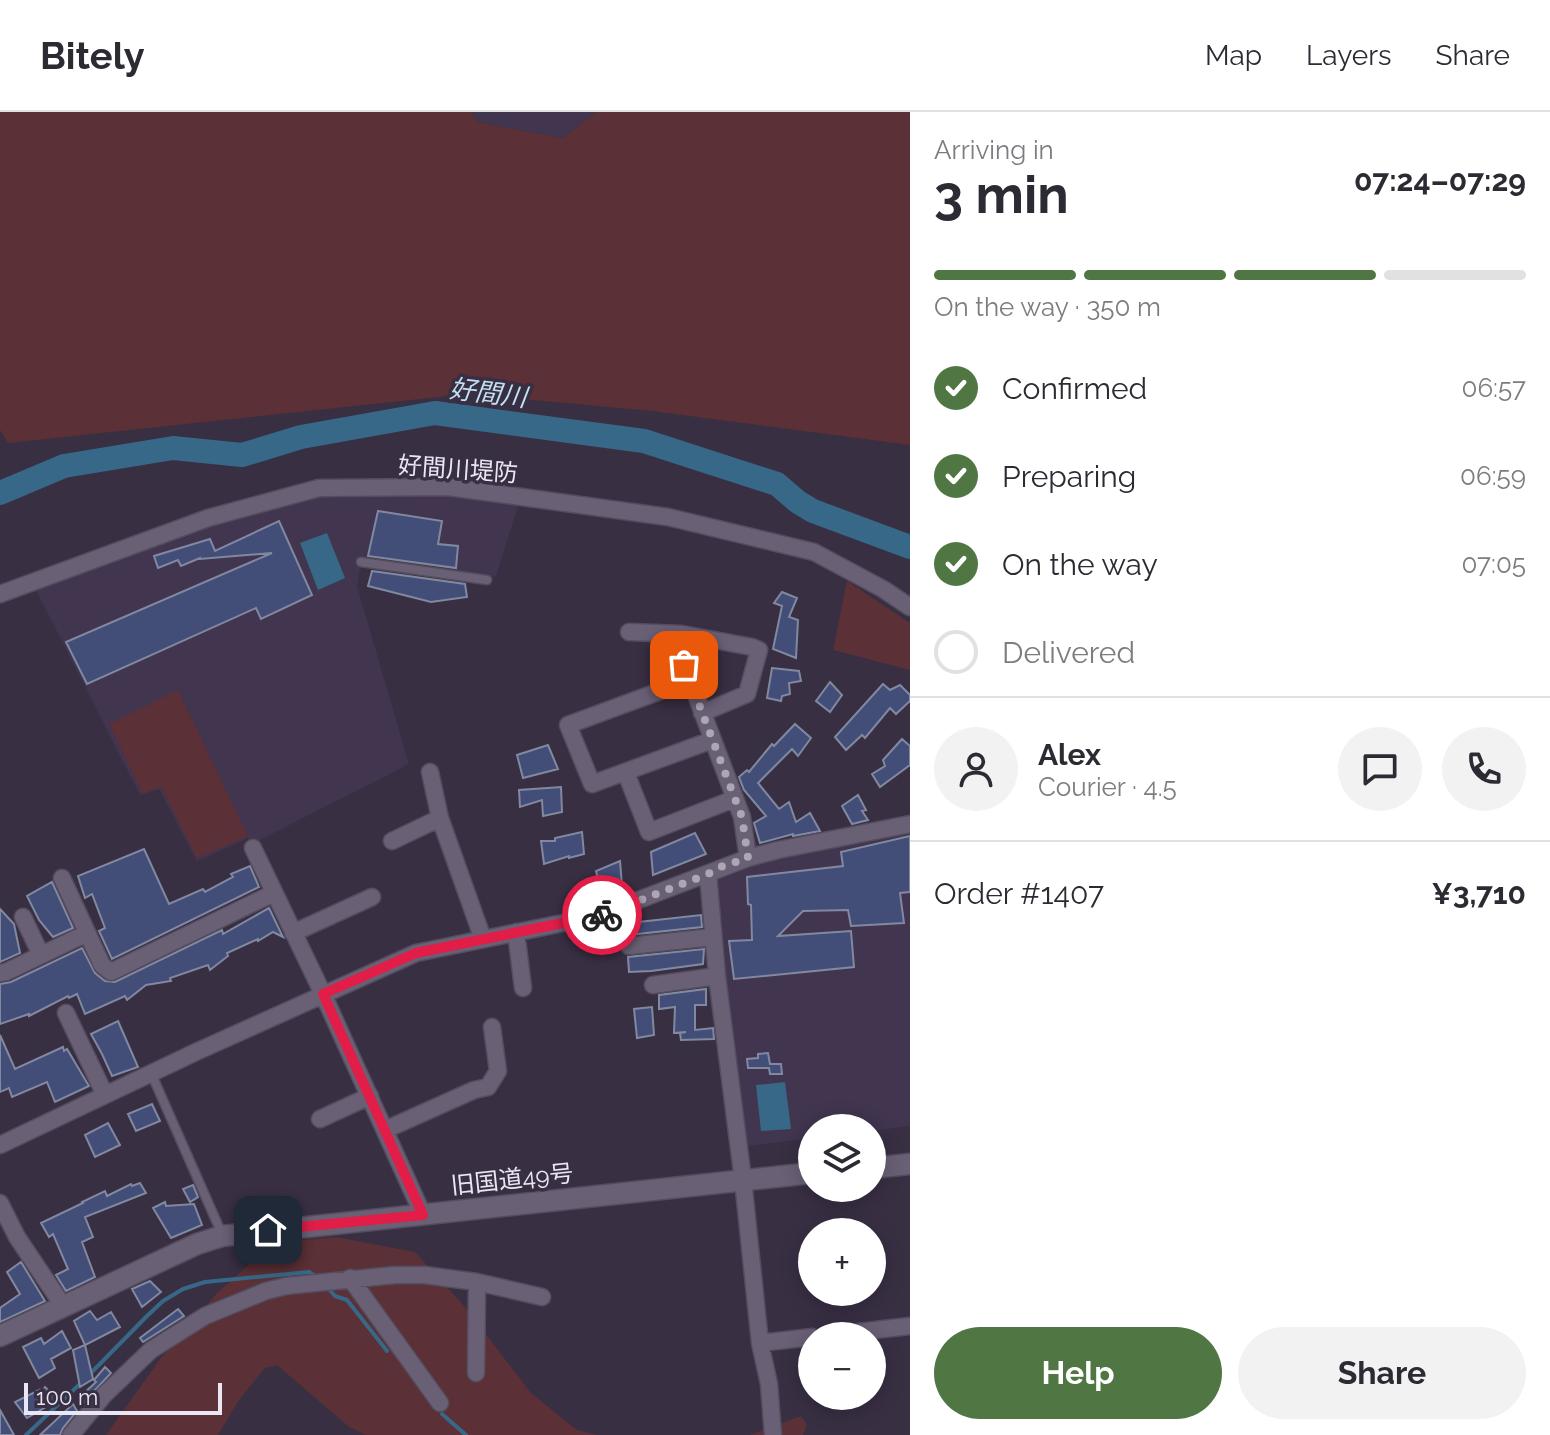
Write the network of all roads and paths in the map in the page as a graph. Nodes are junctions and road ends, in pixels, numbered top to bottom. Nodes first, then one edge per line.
1 (361, 562) dead end
2 (487, 580) dead end
3 (0, 594) edge
4 (910, 607) edge
5 (629, 632) dead end
6 (682, 634) junction
7 (690, 680) junction
8 (702, 713) junction
9 (712, 740) junction
10 (430, 772) dead end
11 (626, 773) junction
12 (734, 799) junction
13 (440, 818) junction
14 (910, 824) edge
15 (392, 841) dead end
16 (253, 848) dead end
17 (748, 858) junction
18 (708, 874) junction
19 (62, 878) dead end
20 (274, 893) junction
21 (372, 897) dead end
22 (23, 917) dead end
23 (516, 932) junction
24 (293, 933) junction
25 (83, 935) dead end
26 (482, 936) junction
27 (713, 937) junction
28 (629, 946) dead end
29 (41, 955) junction
30 (0, 973) edge
31 (717, 976) junction
32 (653, 985) dead end
33 (523, 988) dead end
34 (323, 994) junction
35 (66, 1013) dead end
36 (492, 1027) dead end
37 (151, 1073) junction
38 (105, 1095) junction
39 (370, 1096) junction
40 (320, 1119) dead end
41 (385, 1130) junction
42 (0, 1145) edge
43 (910, 1164) edge
44 (886, 1167) edge
45 (798, 1174) edge
46 (743, 1180) junction
47 (0, 1203) edge
48 (423, 1215) junction
49 (222, 1236) junction
50 (350, 1278) junction
51 (477, 1282) junction
52 (542, 1297) dead end
53 (64, 1307) junction
54 (910, 1326) edge
55 (886, 1329) edge
56 (0, 1336) edge
57 (798, 1339) edge
58 (760, 1343) junction
59 (476, 1373) dead end
60 (440, 1403) dead end
61 (71, 1435) edge
62 (773, 1435) edge

1 - 2 lane
3 - 4 street, 好間川堤防
5 - 6 street
6 - 7 street
6 - 8 street
7 - 8 street
7 - 11 street
8 - 9 street
9 - 11 street
9 - 12 street
10 - 13 street
11 - 12 street
12 - 17 street
13 - 15 street
13 - 26 street
14 - 17 street
16 - 20 street
17 - 18 street
18 - 23 street
18 - 27 street
19 - 20 street
20 - 24 street
21 - 24 street
22 - 29 street
23 - 26 street
23 - 33 street
24 - 34 street
25 - 29 street
26 - 34 street
27 - 28 street
27 - 31 street
29 - 30 street
31 - 32 street
31 - 46 street
34 - 37 street
34 - 39 street
35 - 38 street
36 - 41 street
37 - 38 street
37 - 49 lane
38 - 42 street
39 - 40 street
39 - 41 street
41 - 48 street
43 - 44 street
45 - 46 street, 旧国道49号
46 - 48 street, 旧国道49号
46 - 58 street
47 - 53 street
48 - 49 street, 旧国道49号
49 - 53 street, 旧国道49号
50 - 51 street
50 - 60 street
50 - 61 street
51 - 52 street
51 - 59 street
53 - 56 street, 旧国道49号
54 - 55 street
57 - 58 street
58 - 62 street

